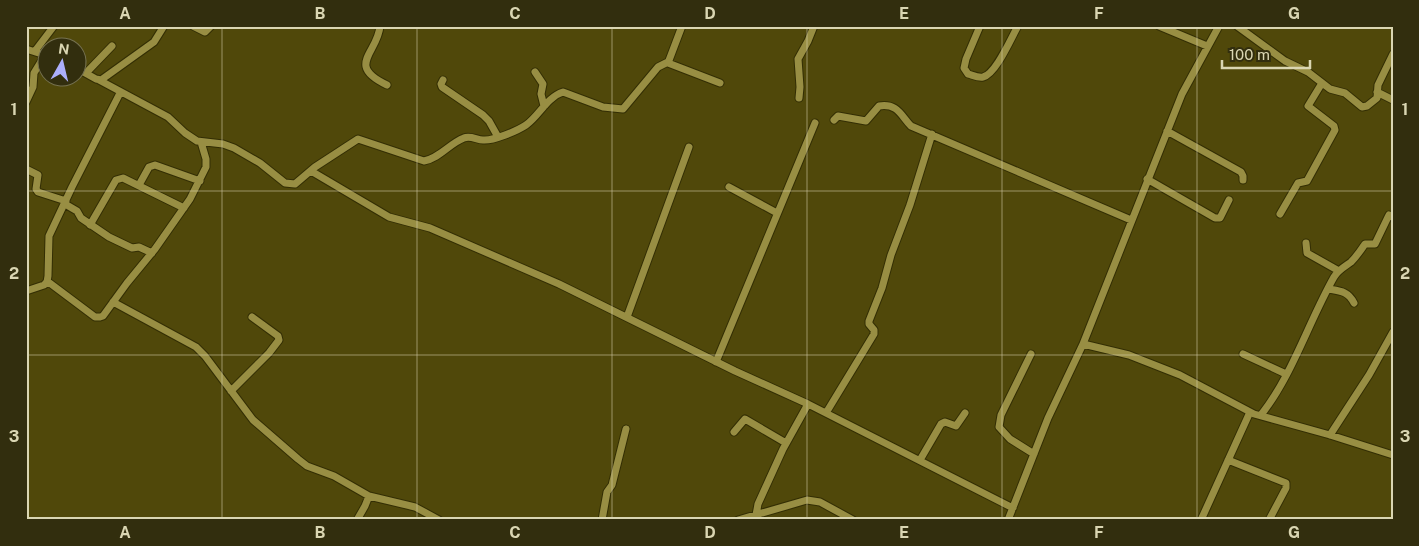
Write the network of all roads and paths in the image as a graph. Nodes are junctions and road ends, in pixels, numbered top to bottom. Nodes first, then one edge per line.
1 (54, 26) edge
2 (164, 26) edge
3 (193, 26) edge
4 (211, 26) edge
5 (380, 26) edge
6 (682, 26) edge
7 (814, 26) edge
8 (980, 26) edge
9 (1018, 26) edge
10 (1159, 26) edge
11 (1218, 26) edge
12 (1237, 26) edge
13 (112, 46) dead end
14 (1206, 46) junction
15 (26, 48) edge
16 (35, 51) junction
17 (38, 52) edge
18 (1393, 54) edge
19 (668, 62) junction
20 (38, 67) edge
21 (88, 71) edge
22 (535, 72) dead end
23 (88, 74) edge
24 (99, 80) junction
25 (443, 80) dead end
26 (720, 83) dead end
27 (1322, 83) junction
28 (386, 85) dead end
29 (1377, 92) junction
30 (120, 93) junction
31 (799, 98) dead end
32 (1393, 100) edge
33 (26, 102) edge
34 (544, 106) junction
35 (834, 120) dead end
36 (815, 123) dead end
37 (1167, 131) junction
38 (932, 134) junction
39 (498, 137) junction
40 (202, 142) junction
41 (689, 147) dead end
42 (26, 169) edge
43 (310, 171) junction
44 (1147, 179) junction
45 (1243, 180) dead end
46 (200, 181) junction
47 (139, 185) junction
48 (728, 187) dead end
49 (1229, 200) dead end
50 (66, 202) junction
51 (184, 208) junction
52 (777, 213) junction
53 (1280, 214) dead end
54 (1393, 217) edge
55 (1131, 220) junction
56 (90, 225) junction
57 (1306, 243) dead end
58 (152, 253) junction
59 (1338, 271) junction
60 (47, 281) junction
61 (1328, 288) junction
62 (29, 290) edge
63 (113, 302) junction
64 (1354, 303) dead end
65 (252, 317) dead end
66 (627, 317) junction
67 (1393, 332) edge
68 (1083, 344) junction
69 (1032, 354) dead end
70 (1243, 354) dead end
71 (716, 362) junction
72 (1286, 374) junction
73 (231, 391) junction
74 (808, 404) junction
75 (965, 412) dead end
76 (1250, 412) junction
77 (826, 413) junction
78 (1261, 415) junction
79 (626, 429) dead end
80 (734, 432) dead end
81 (1330, 434) junction
82 (786, 443) junction
83 (1034, 454) junction
84 (1393, 455) edge
85 (920, 460) junction
86 (1228, 460) junction
87 (368, 496) junction
88 (1013, 508) junction
89 (756, 515) junction
90 (357, 520) edge
91 (439, 520) edge
92 (602, 520) edge
93 (738, 520) edge
94 (853, 520) edge
95 (1008, 520) edge
96 (1200, 520) edge
97 (1269, 520) edge

1 - 16 street
2 - 24 street
3 - 4 street
5 - 28 street
6 - 19 street
7 - 31 street
8 - 9 street
10 - 14 street
11 - 14 street
12 - 27 street
13 - 21 street
14 - 37 street
15 - 16 street
16 - 17 street
18 - 29 street
19 - 26 street
19 - 34 street
20 - 33 street
22 - 34 street
23 - 24 street
24 - 30 street
25 - 39 street
27 - 29 street
27 - 53 street
29 - 32 street
30 - 40 street
30 - 50 street
34 - 39 street
35 - 38 street
36 - 52 street
37 - 44 street
37 - 45 street
38 - 55 street
38 - 77 street
39 - 43 street
40 - 43 street
40 - 46 street
41 - 66 street
42 - 50 street
43 - 66 street
44 - 49 street
44 - 55 street
46 - 47 street
46 - 51 street
47 - 51 street
47 - 56 street
48 - 52 street
50 - 56 street
50 - 60 street
51 - 58 street
52 - 71 street
54 - 59 street
55 - 68 street
56 - 58 street
57 - 59 street
58 - 63 street
59 - 61 street
60 - 62 street
60 - 63 street
61 - 64 street
61 - 72 street
63 - 73 street
65 - 73 street
66 - 71 street
67 - 81 street
68 - 76 street
68 - 83 street
69 - 83 street
70 - 72 street
71 - 74 street
72 - 78 street
73 - 87 street
74 - 77 street
74 - 82 street
75 - 85 street
76 - 78 street
76 - 86 street
77 - 85 street
78 - 81 street
79 - 92 street
80 - 82 street
81 - 84 street
82 - 89 street
83 - 88 street
85 - 88 street
86 - 96 street
86 - 97 street
87 - 90 street
87 - 91 street
88 - 95 street
89 - 93 street
89 - 94 street

